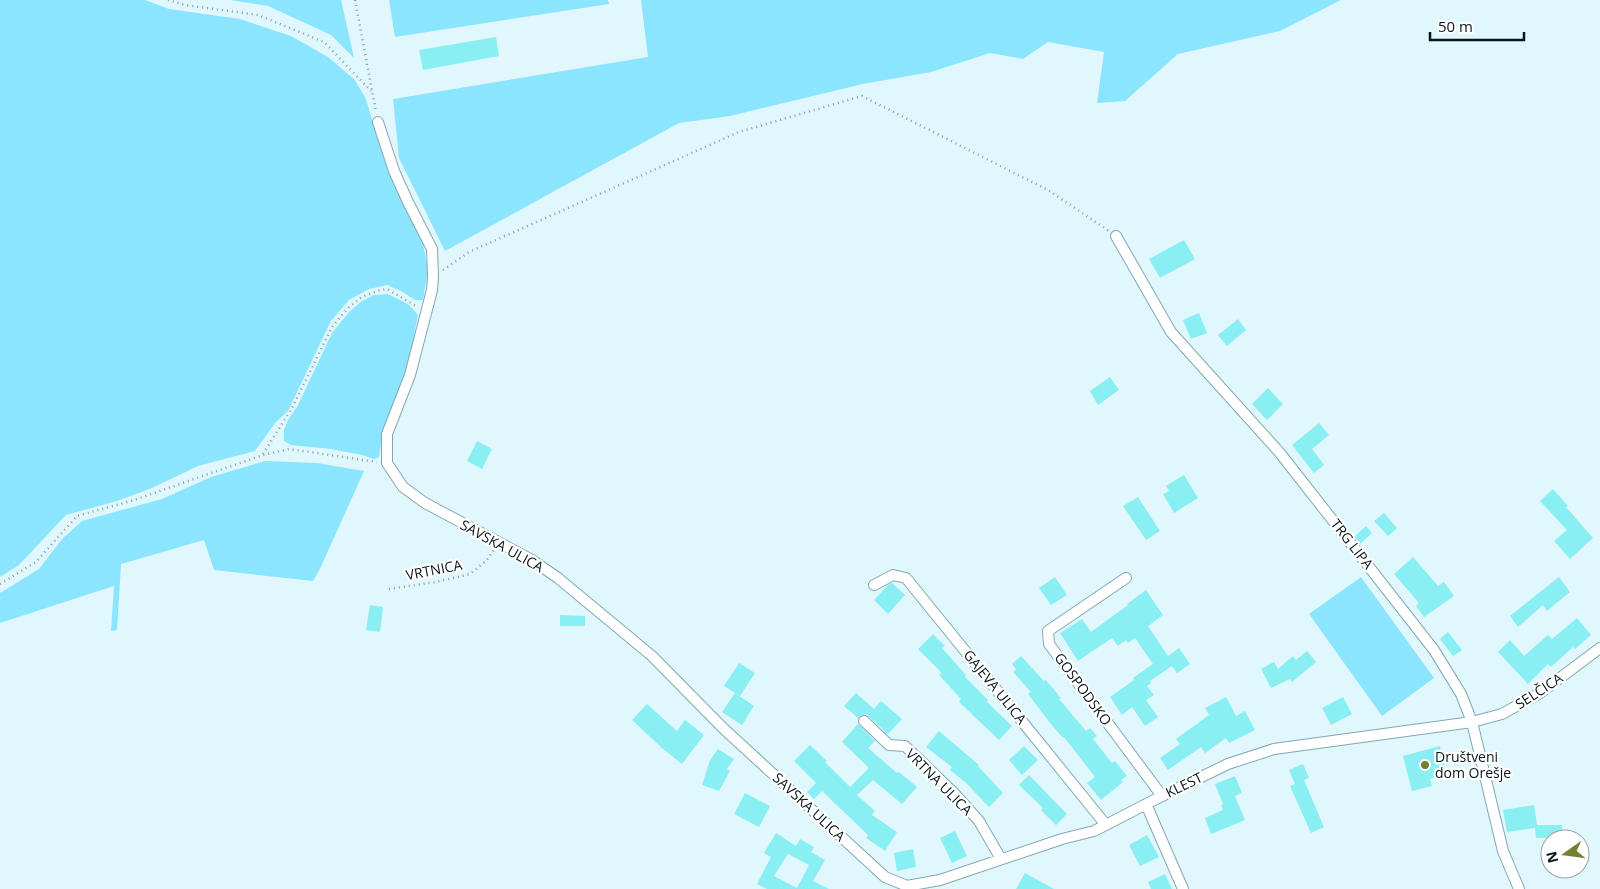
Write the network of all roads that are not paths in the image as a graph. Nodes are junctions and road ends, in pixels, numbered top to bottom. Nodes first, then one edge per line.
1 (378, 122) road end
2 (1116, 236) road end
3 (1126, 578) dead end
4 (874, 585) dead end
5 (1600, 648) edge
6 (864, 720) dead end
7 (1472, 722) junction
8 (1162, 796) junction
9 (1146, 804) junction
10 (1106, 824) junction
11 (1002, 859) junction
12 (906, 887) edge
13 (1182, 889) edge
14 (1519, 889) edge

1 - 12 street, SAVSKA ULICA
2 - 7 street, TRG LIPA
3 - 8 street, GOSPODSKO
4 - 10 street, GAJEVA ULICA
5 - 7 street, SELČICA
6 - 11 street, VRTNA ULICA
7 - 8 street, KLEST
7 - 14 street, TRG LIPA
8 - 9 street, KLEST
9 - 10 street, KLEST
9 - 13 street
10 - 11 street, KLEST
11 - 12 street, KLEST

